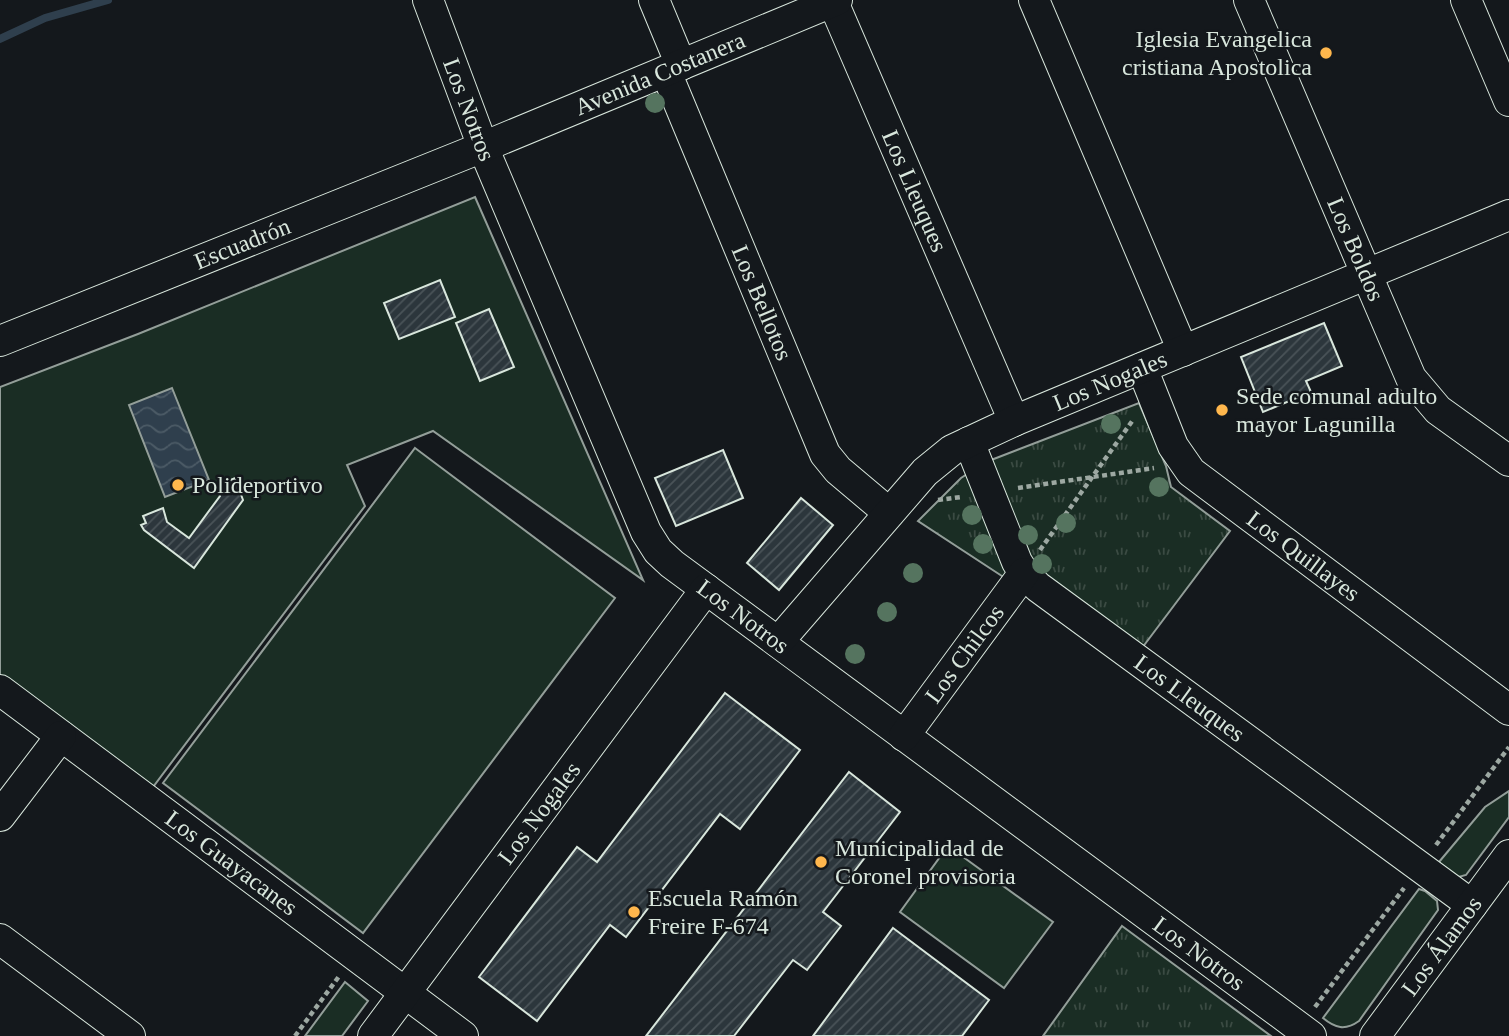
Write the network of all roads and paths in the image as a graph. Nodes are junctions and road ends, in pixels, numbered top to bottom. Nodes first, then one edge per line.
1 (428, 0) edge
2 (654, 0) edge
3 (1034, 0) edge
4 (1250, 0) edge
5 (1466, 0) edge
6 (820, 4) edge
7 (673, 69) junction
8 (1509, 101) edge
9 (483, 148) junction
10 (1509, 215) edge
11 (1366, 275) junction
12 (0, 341) edge
13 (1183, 351) junction
14 (1147, 381) junction
15 (1014, 421) junction
16 (969, 442) junction
17 (1509, 461) edge
18 (1183, 463) junction
19 (1093, 477) junction
20 (989, 492) junction
21 (889, 513) junction
22 (1024, 573) junction
23 (706, 589) junction
24 (778, 642) junction
25 (0, 690) edge
26 (1509, 710) edge
27 (61, 736) junction
28 (904, 736) junction
29 (0, 816) edge
30 (1509, 855) edge
31 (1472, 905) junction
32 (0, 939) edge
33 (356, 955) junction
34 (405, 992) junction
35 (130, 1036) edge
36 (295, 1036) edge
37 (373, 1036) edge
38 (463, 1036) edge
39 (1311, 1036) edge
40 (1375, 1036) edge

1 - 9 street, Los Notros
2 - 7 street, Los Bellotos
3 - 13 street
4 - 11 street, Los Boldos
5 - 8 street
6 - 7 street, Avenida Costanera
6 - 15 street, Los Lleuques
7 - 9 street, Avenida Costanera
7 - 21 street, Los Bellotos
9 - 12 street, Escuadrón
9 - 23 street, Los Notros
10 - 11 street, Los Nogales
11 - 13 street, Los Nogales
11 - 17 street, Los Boldos
13 - 14 street, Los Nogales
14 - 15 street, Los Nogales
14 - 18 street, Los Quillayes
14 - 19 path
15 - 16 street, Los Nogales
16 - 20 street, Los Lleuques
16 - 21 street, Los Nogales
18 - 19 path
18 - 26 street, Los Quillayes
19 - 20 path
19 - 22 path
20 - 21 path
20 - 22 street, Los Lleuques
21 - 24 street, Los Nogales
22 - 28 street, Los Chilcos
22 - 31 street, Los Lleuques
23 - 24 street, Los Notros
23 - 34 street, Los Nogales
24 - 28 street, Los Notros
25 - 27 street, Los Guayacanes
27 - 29 street
27 - 33 street, Los Guayacanes
28 - 39 street, Los Notros
30 - 31 street, Los Álamos
31 - 40 street, Los Álamos
32 - 35 street
33 - 34 street, Los Guayacanes
33 - 36 path
34 - 37 street, Los Nogales
34 - 38 street, Los Guayacanes

